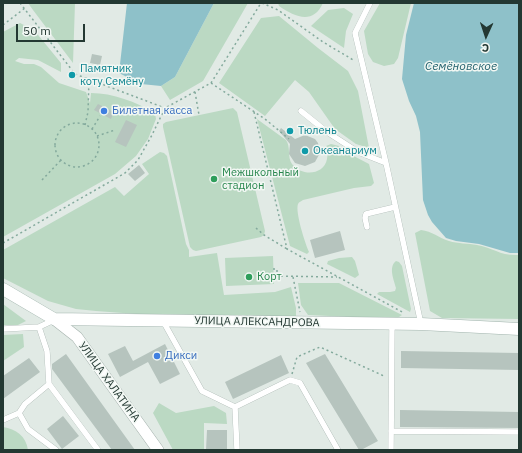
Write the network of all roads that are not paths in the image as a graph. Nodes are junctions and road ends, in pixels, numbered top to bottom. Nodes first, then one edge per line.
1 (370, 3) edge
2 (301, 111) dead end
3 (386, 163) junction
4 (395, 207) junction
5 (367, 227) dead end
6 (3, 289) edge
7 (54, 319) junction
8 (163, 321) junction
9 (392, 324) junction
10 (421, 324) junction
11 (39, 326) junction
12 (3, 329) edge
13 (519, 329) edge
14 (49, 384) junction
15 (235, 407) junction
16 (19, 414) junction
17 (3, 420) edge
18 (391, 431) junction
19 (519, 432) edge
20 (56, 450) edge
21 (98, 450) edge
22 (158, 450) edge
23 (237, 450) edge
24 (338, 450) edge
25 (391, 450) edge

1 - 3 lane
2 - 3 lane
3 - 4 lane
4 - 5 lane
4 - 10 lane
6 - 7 street, УЛИЦА АЛЕКСАНДРОВА
7 - 8 street, УЛИЦА АЛЕКСАНДРОВА
7 - 11 lane
7 - 22 street, УЛИЦА ХАЛАТИНА
8 - 9 street, УЛИЦА АЛЕКСАНДРОВА
8 - 15 lane
9 - 10 street, УЛИЦА АЛЕКСАНДРОВА
9 - 18 lane
10 - 13 street, УЛИЦА АЛЕКСАНДРОВА
11 - 12 lane
11 - 14 lane
14 - 16 lane
14 - 21 lane
15 - 23 lane
15 - 24 lane
16 - 17 lane
16 - 20 lane
18 - 19 lane
18 - 25 lane

